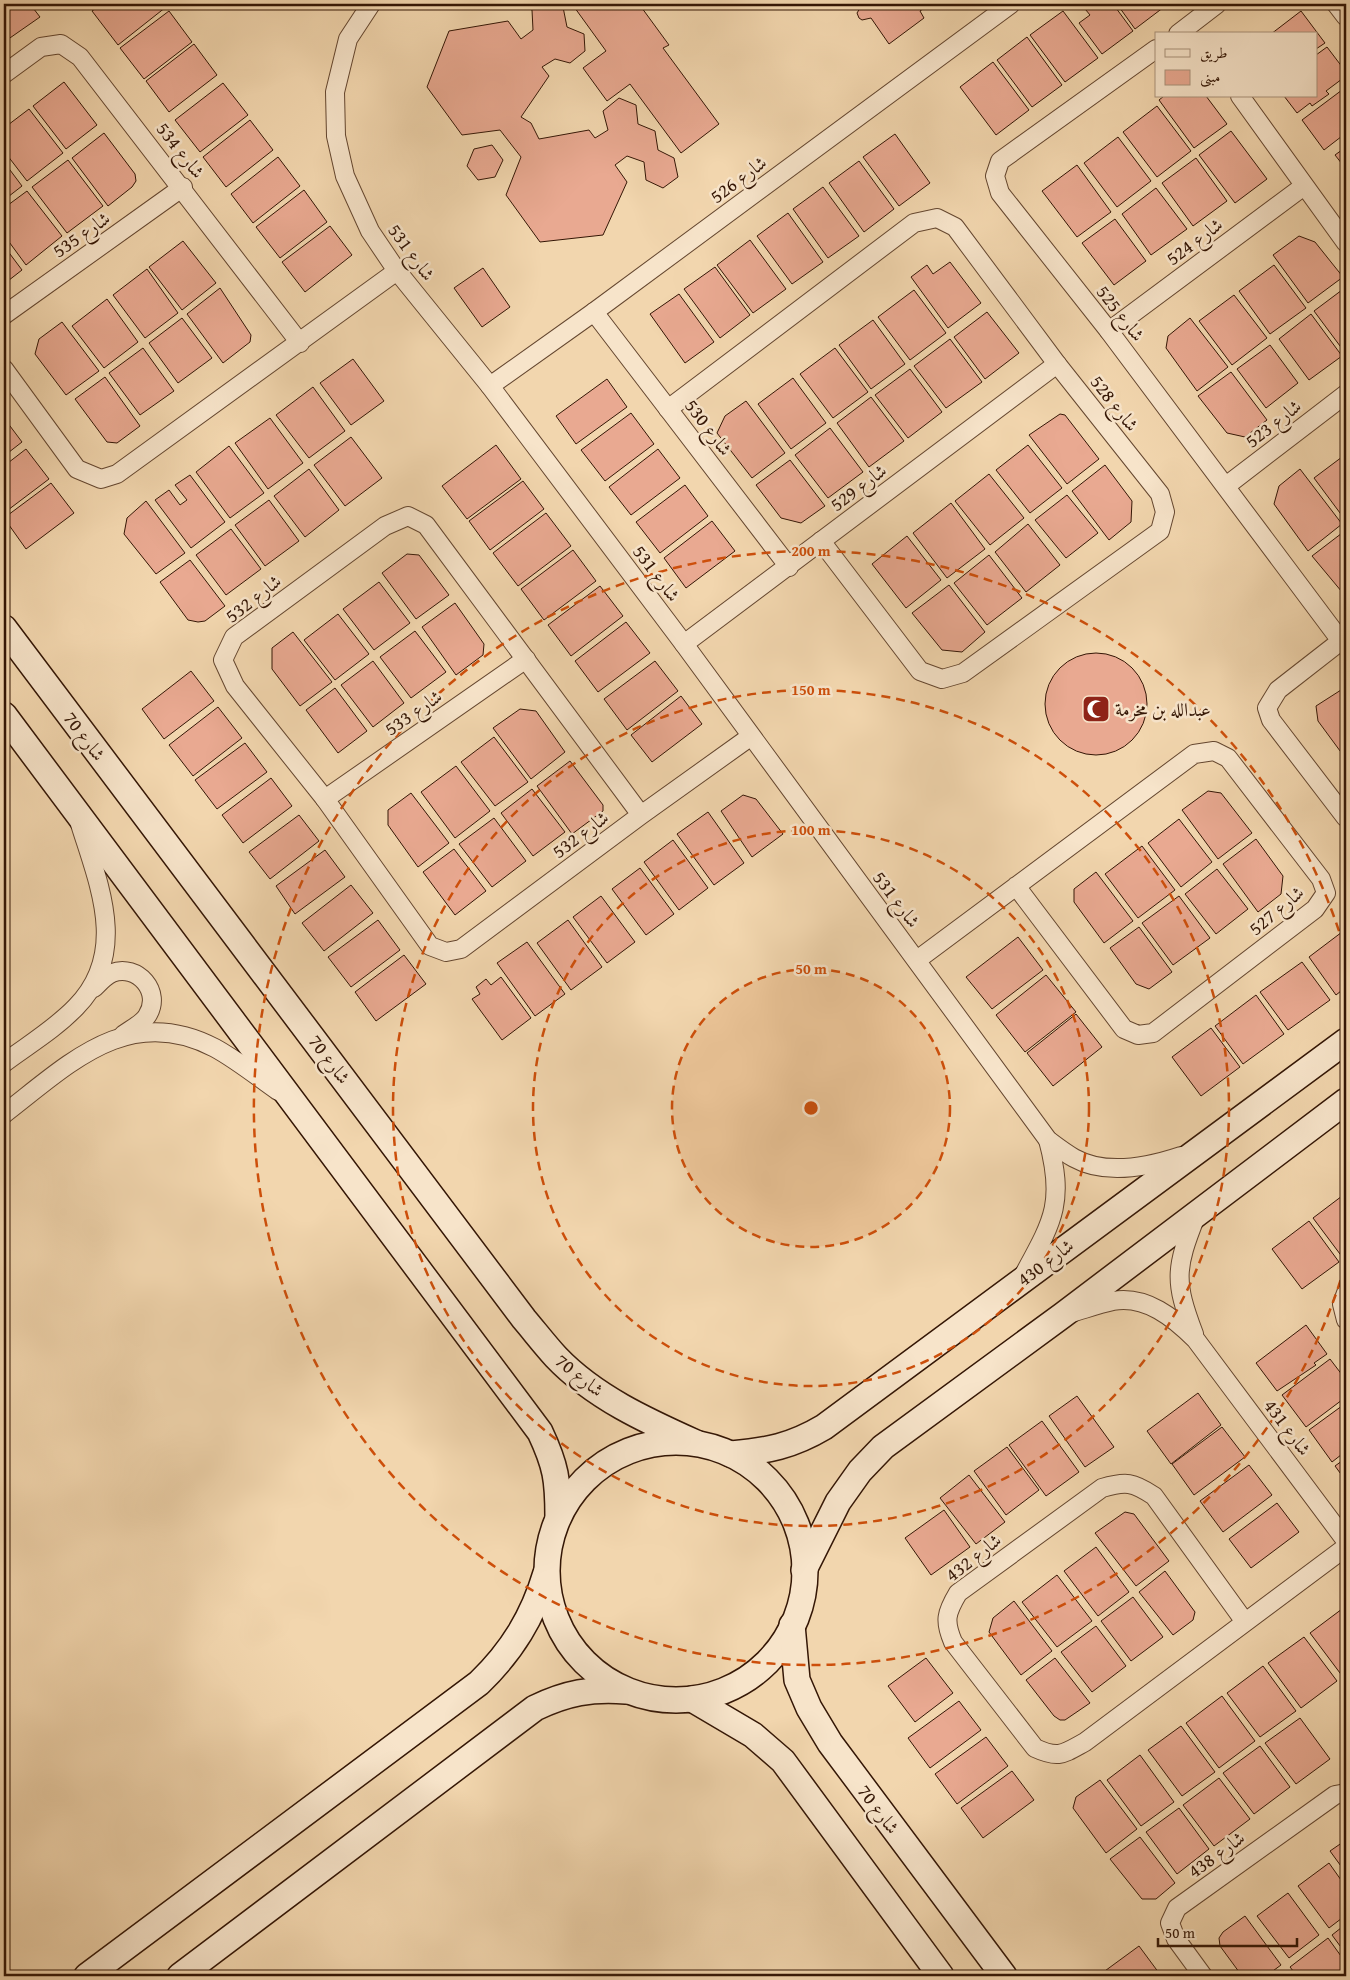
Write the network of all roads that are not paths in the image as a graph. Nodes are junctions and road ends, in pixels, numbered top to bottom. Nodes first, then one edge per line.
1 (371, 4) edge
2 (1011, 4) edge
3 (1217, 4) edge
4 (1336, 4) edge
5 (1346, 17) edge
6 (1188, 31) edge
7 (1155, 50) edge
8 (4, 74) edge
9 (1241, 98) edge
10 (1304, 186) junction
11 (183, 187) junction
12 (1346, 243) edge
13 (396, 271) junction
14 (594, 312) junction
15 (4, 315) edge
16 (1109, 331) junction
17 (300, 343) junction
18 (1057, 364) junction
19 (4, 369) edge
20 (490, 386) junction
21 (1346, 394) edge
22 (668, 409) junction
23 (1226, 486) junction
24 (821, 541) junction
25 (789, 568) junction
26 (4, 628) edge
27 (1344, 639) edge
28 (684, 644) junction
29 (526, 659) junction
30 (4, 715) edge
31 (750, 737) junction
32 (325, 799) junction
33 (76, 812) junction
34 (641, 815) junction
35 (1346, 818) edge
36 (1016, 886) junction
37 (917, 960) junction
38 (88, 994) junction
39 (118, 1038) junction
40 (1346, 1041) edge
41 (4, 1063) edge
42 (287, 1097) junction
43 (1346, 1101) edge
44 (4, 1114) edge
45 (1048, 1140) junction
46 (1191, 1153) junction
47 (1196, 1215) junction
48 (1020, 1281) junction
49 (1346, 1293) edge
50 (1063, 1315) junction
51 (1346, 1320) edge
52 (1196, 1340) junction
53 (696, 1443) junction
54 (731, 1454) junction
55 (558, 1517) junction
56 (1346, 1541) edge
57 (1346, 1547) edge
58 (547, 1569) junction
59 (804, 1570) junction
60 (1245, 1622) junction
61 (792, 1625) junction
62 (629, 1691) junction
63 (692, 1699) junction
64 (1346, 1793) edge
65 (87, 1976) edge
66 (180, 1976) edge
67 (941, 1976) edge
68 (1004, 1976) edge
69 (1203, 1976) edge

1 - 13 street, شارع 531
2 - 14 street, شارع 526
3 - 6 street
4 - 5 street
7 - 16 street, شارع 525
8 - 11 street, شارع 534
9 - 10 street
10 - 12 street
10 - 16 street, شارع 524
11 - 15 street, شارع 535
11 - 17 street, شارع 534
13 - 17 street
13 - 20 street, شارع 531
14 - 20 street, شارع 526
14 - 22 street, شارع 530
16 - 23 street, شارع 525
17 - 19 street
18 - 22 street, شارع 528
18 - 24 street, شارع 529
18 - 24 street, شارع 528
20 - 28 street, شارع 531
21 - 23 street, شارع 523
22 - 25 street, شارع 530
23 - 27 street, شارع 525
24 - 25 street, شارع 529
25 - 28 street, شارع 529
26 - 53 main road, شارع 70
27 - 35 street
28 - 31 street, شارع 531
29 - 32 street, شارع 533
29 - 32 street, شارع 532
29 - 34 street, شارع 532
30 - 33 main road
31 - 34 street, شارع 532
31 - 37 street, شارع 531
32 - 34 street, شارع 532
33 - 38 street
33 - 42 main road
36 - 36 street, شارع 527
36 - 37 street, شارع 527
37 - 45 street, شارع 531
38 - 39 street
38 - 41 street
39 - 42 street
39 - 44 street
40 - 46 main road, شارع 430
42 - 55 main road
43 - 47 main road
45 - 46 street, شارع 531
45 - 48 street, شارع 531
46 - 48 main road, شارع 430
47 - 50 main road
47 - 52 street, شارع 431
48 - 54 main road, شارع 430
49 - 51 street
50 - 52 street, شارع 431
50 - 59 main road
52 - 56 street, شارع 431
53 - 54 main road
53 - 55 main road
54 - 59 main road
55 - 58 main road
57 - 60 street, شارع 432
58 - 62 main road
58 - 65 main road
59 - 61 main road
60 - 60 street, شارع 432
61 - 63 main road
61 - 68 main road, شارع 70
62 - 63 main road
62 - 66 main road
63 - 67 main road
64 - 69 street, شارع 438

